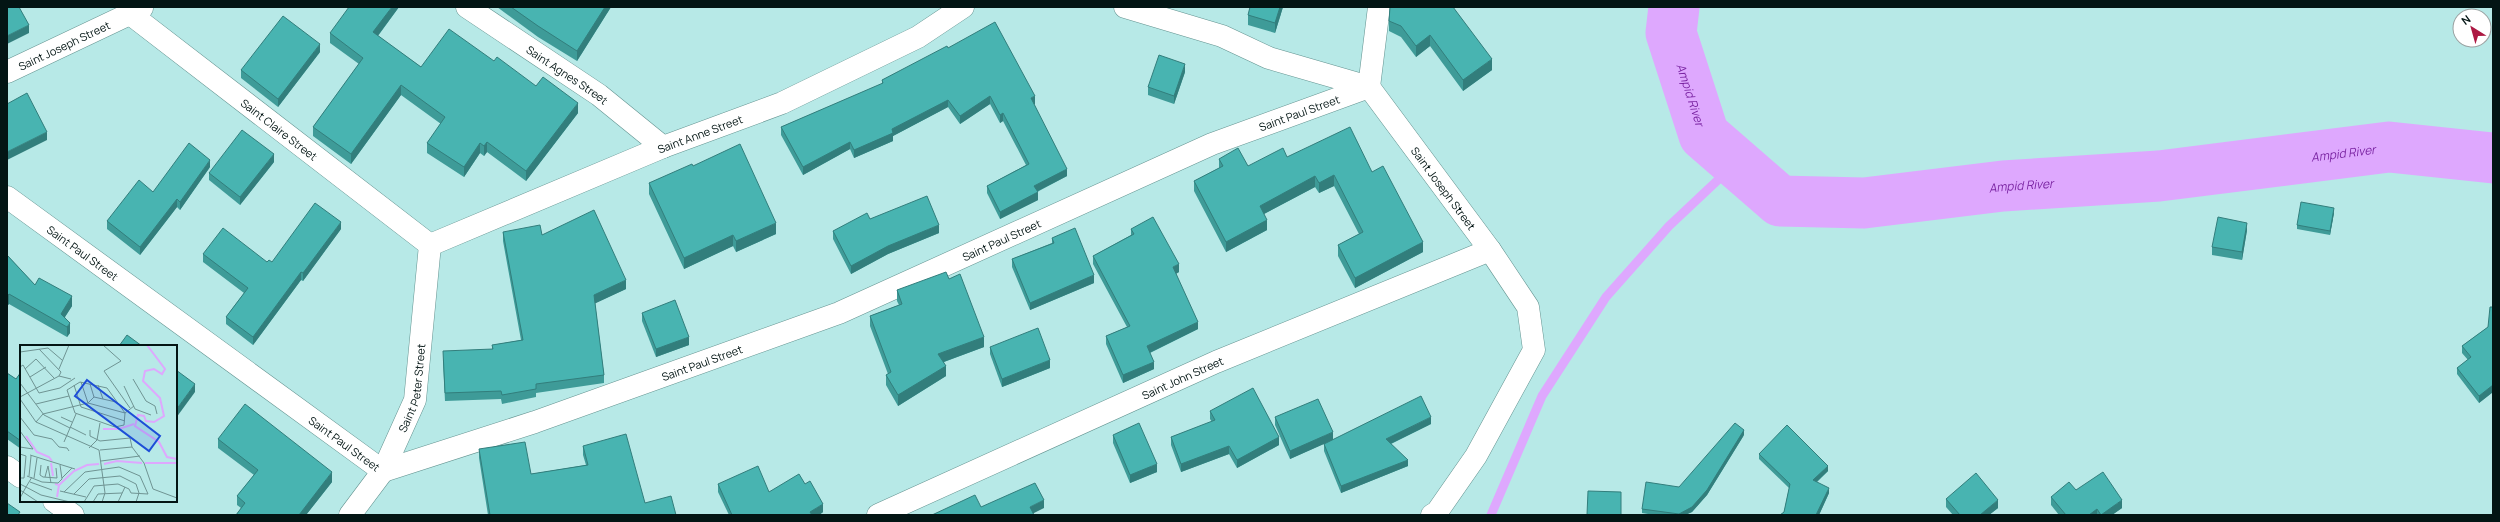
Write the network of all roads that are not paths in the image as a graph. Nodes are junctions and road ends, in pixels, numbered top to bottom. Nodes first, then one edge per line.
1 (467, 7) edge
2 (962, 7) edge
3 (1125, 7) edge
4 (1379, 7) edge
5 (136, 10) edge
6 (7, 72) edge
7 (1368, 87) junction
8 (663, 147) junction
9 (7, 196) edge
10 (430, 245) junction
11 (1490, 250) junction
12 (7, 467) edge
13 (383, 472) junction
14 (20, 476) edge
15 (55, 502) edge
16 (73, 515) edge
17 (350, 515) edge
18 (878, 515) edge
19 (1432, 515) edge

1 - 8 street, Saint Agnes Street
2 - 8 street, Saint Anne Street
3 - 7 street
4 - 7 street
5 - 6 street, Saint Joseph Street
5 - 10 street, Saint Claire Street
7 - 11 street, Saint Joseph Street
7 - 13 street, Saint Paul Street
8 - 10 street, Saint Anne Street
9 - 13 street, Saint Paul Street
10 - 13 street, Saint Peter Street
11 - 18 street, Saint John Street
11 - 19 street, Saint Joseph Street
12 - 14 street
13 - 17 street, Saint Peter Street
15 - 16 street

